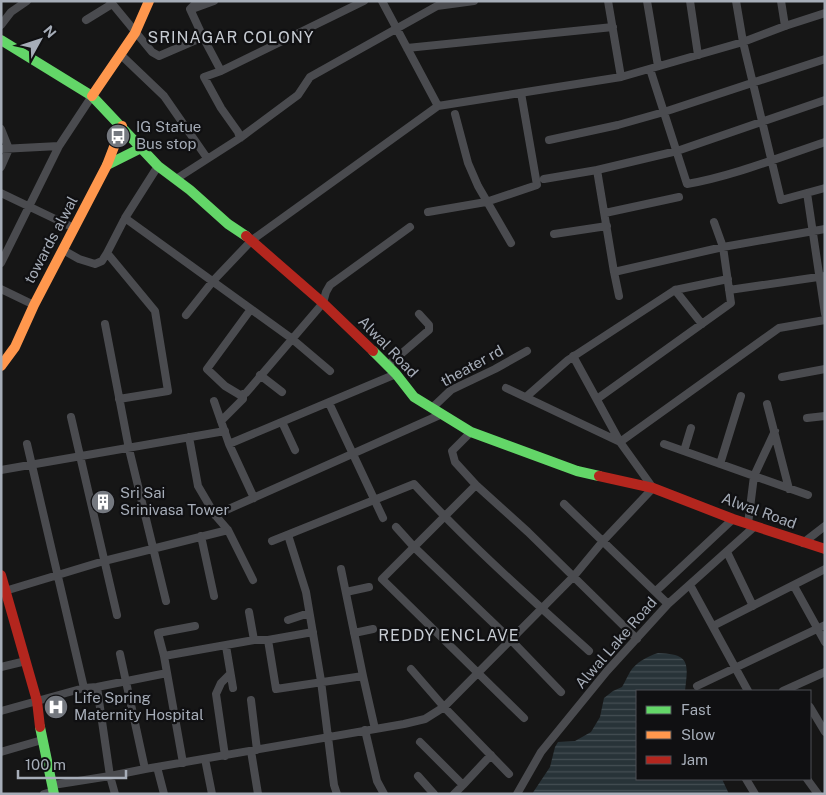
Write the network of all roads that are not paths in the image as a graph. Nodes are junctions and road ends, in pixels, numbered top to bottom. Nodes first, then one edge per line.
1 (27, 1) edge
2 (150, 1) edge
3 (198, 1) edge
4 (214, 1) edge
5 (364, 1) edge
6 (382, 1) edge
7 (474, 1) edge
8 (608, 1) edge
9 (647, 1) edge
10 (690, 1) edge
11 (736, 1) edge
12 (781, 1) edge
13 (111, 2) edge
14 (190, 9) junction
15 (825, 13) edge
16 (86, 20) dead end
17 (1, 25) edge
18 (785, 26) junction
19 (613, 27) junction
20 (396, 28) junction
21 (135, 33) junction
22 (203, 37) junction
23 (1, 40) edge
24 (742, 42) junction
25 (407, 48) junction
26 (120, 54) junction
27 (698, 55) junction
28 (825, 59) edge
29 (654, 68) junction
30 (221, 71) junction
31 (621, 77) junction
32 (752, 82) junction
33 (521, 93) junction
34 (92, 96) junction
35 (825, 100) edge
36 (438, 106) junction
37 (664, 112) junction
38 (455, 114) dead end
39 (762, 122) junction
40 (122, 126) junction
41 (1, 129) edge
42 (240, 138) junction
43 (549, 140) dead end
44 (825, 142) edge
45 (59, 146) junction
46 (143, 147) junction
47 (5, 149) edge
48 (677, 151) junction
49 (207, 158) junction
50 (772, 160) junction
51 (107, 165) junction
52 (158, 166) junction
53 (1, 167) edge
54 (597, 170) junction
55 (176, 179) junction
56 (544, 179) dead end
57 (825, 188) edge
58 (1, 193) edge
59 (807, 193) junction
60 (679, 197) dead end
61 (486, 202) junction
62 (30, 207) junction
63 (428, 212) dead end
64 (605, 213) junction
65 (125, 218) junction
66 (714, 222) dead end
67 (607, 226) junction
68 (410, 227) dead end
69 (74, 228) junction
70 (825, 229) edge
71 (812, 231) junction
72 (554, 234) dead end
73 (252, 240) junction
74 (511, 243) dead end
75 (723, 247) junction
76 (63, 250) junction
77 (107, 254) junction
78 (1, 263) edge
79 (614, 272) junction
80 (822, 277) edge
81 (728, 279) junction
82 (213, 281) junction
83 (1, 289) edge
84 (675, 290) junction
85 (729, 290) junction
86 (619, 296) dead end
87 (323, 303) junction
88 (34, 305) junction
89 (251, 309) junction
90 (419, 314) dead end
91 (825, 314) edge
92 (186, 315) dead end
93 (825, 320) edge
94 (106, 324) dead end
95 (702, 324) junction
96 (291, 338) junction
97 (527, 351) dead end
98 (573, 356) junction
99 (1, 366) edge
100 (388, 366) junction
101 (825, 369) edge
102 (330, 372) dead end
103 (396, 374) junction
104 (260, 375) junction
105 (782, 377) dead end
106 (506, 388) dead end
107 (282, 392) dead end
108 (243, 395) junction
109 (741, 396) dead end
110 (526, 397) junction
111 (118, 399) junction
112 (597, 399) junction
113 (214, 401) dead end
114 (329, 403) junction
115 (767, 404) dead end
116 (432, 408) junction
117 (442, 414) junction
118 (825, 416) edge
119 (71, 417) dead end
120 (807, 418) dead end
121 (221, 421) junction
122 (282, 422) junction
123 (692, 428) dead end
124 (225, 431) junction
125 (775, 431) junction
126 (471, 432) junction
127 (189, 437) junction
128 (620, 442) junction
129 (27, 444) dead end
130 (229, 444) junction
131 (664, 444) dead end
132 (129, 448) junction
133 (295, 450) dead end
134 (684, 451) junction
135 (353, 454) junction
136 (80, 456) junction
137 (720, 464) junction
138 (31, 465) junction
139 (1, 470) edge
140 (754, 476) junction
141 (476, 485) junction
142 (654, 488) junction
143 (790, 488) junction
144 (808, 495) dead end
145 (254, 498) junction
146 (374, 500) junction
147 (564, 504) dead end
148 (215, 515) junction
149 (444, 517) junction
150 (383, 518) dead end
151 (733, 519) junction
152 (751, 526) junction
153 (825, 526) edge
154 (396, 528) dead end
155 (228, 530) junction
156 (288, 535) junction
157 (201, 536) junction
158 (272, 541) dead end
159 (603, 541) junction
160 (804, 542) junction
161 (414, 547) junction
162 (153, 548) junction
163 (825, 549) edge
164 (727, 552) junction
165 (104, 561) junction
166 (342, 569) dead end
167 (825, 569) edge
168 (1, 575) edge
169 (56, 575) junction
170 (574, 576) junction
171 (253, 580) dead end
172 (690, 584) junction
173 (369, 586) dead end
174 (794, 586) junction
175 (5, 590) junction
176 (656, 591) junction
177 (346, 592) junction
178 (214, 596) dead end
179 (166, 600) dead end
180 (668, 604) junction
181 (753, 606) junction
182 (6, 609) edge
183 (542, 609) junction
184 (249, 612) dead end
185 (310, 613) junction
186 (117, 615) dead end
187 (288, 620) dead end
188 (825, 625) edge
189 (195, 626) dead end
190 (713, 626) junction
191 (373, 629) dead end
192 (817, 629) junction
193 (313, 632) junction
194 (354, 633) junction
195 (637, 639) junction
196 (254, 640) junction
197 (268, 640) junction
198 (511, 640) junction
199 (825, 642) edge
200 (226, 646) junction
201 (589, 651) dead end
202 (120, 654) dead end
203 (164, 656) junction
204 (26, 661) junction
205 (1, 668) edge
206 (735, 668) junction
207 (411, 669) dead end
208 (479, 672) junction
209 (825, 672) edge
210 (167, 673) junction
211 (230, 674) junction
212 (363, 676) junction
213 (127, 681) junction
214 (321, 681) junction
215 (696, 686) dead end
216 (97, 687) junction
217 (84, 688) junction
218 (233, 688) dead end
219 (799, 688) edge
220 (747, 690) edge
221 (561, 692) dead end
222 (251, 700) dead end
223 (37, 701) junction
224 (444, 707) junction
225 (811, 709) edge
226 (1, 711) edge
227 (524, 718) dead end
228 (375, 729) junction
229 (365, 730) junction
230 (825, 732) edge
231 (327, 737) junction
232 (42, 740) junction
233 (420, 742) dead end
234 (254, 750) junction
235 (1, 752) edge
236 (491, 755) junction
237 (225, 756) junction
238 (205, 759) junction
239 (183, 763) junction
240 (157, 767) junction
241 (145, 769) junction
242 (509, 774) dead end
243 (110, 776) junction
244 (418, 776) dead end
245 (747, 780) edge
246 (808, 780) edge
247 (462, 785) junction
248 (51, 791) edge
249 (115, 794) edge
250 (164, 794) edge
251 (212, 794) edge
252 (258, 794) edge
253 (338, 794) edge
254 (384, 794) edge
255 (434, 794) edge
256 (454, 794) edge
257 (517, 794) edge
258 (755, 794) edge
259 (818, 794) edge

1 - 17 street
2 - 21 main road
3 - 14 street
4 - 14 street
5 - 30 street
6 - 20 street
7 - 20 street
8 - 19 street
9 - 29 street
10 - 27 street
11 - 24 street
12 - 18 street
13 - 16 street
13 - 21 street
14 - 22 street
15 - 18 street
18 - 24 street
19 - 25 street
19 - 31 street
20 - 25 street
20 - 42 street
21 - 22 street
21 - 26 main road
22 - 30 street
23 - 34 main road, Alwal Road
24 - 27 street
24 - 32 street
25 - 36 street
26 - 34 main road
26 - 49 street
27 - 29 street
28 - 32 street
29 - 31 street
29 - 37 street
30 - 42 street
31 - 33 street
32 - 37 street
32 - 39 street
33 - 36 street
33 - 61 street
34 - 40 main road, Alwal Road
34 - 45 street
35 - 39 street
36 - 73 street
37 - 43 street
37 - 48 street
38 - 61 street
39 - 48 street
39 - 50 street
40 - 46 main road, Alwal Road
40 - 51 main road, towards alwal
41 - 47 street
42 - 49 street
44 - 50 street
45 - 47 street
45 - 62 street
46 - 51 main road
46 - 52 main road, Alwal Road
47 - 53 street
48 - 50 street
48 - 54 street
49 - 55 street
50 - 59 street
51 - 69 main road, towards alwal
52 - 55 main road, Alwal Road
52 - 65 street
54 - 56 street
54 - 64 street
55 - 73 main road, Alwal Road
57 - 59 street
58 - 62 street
59 - 71 street
60 - 64 street
61 - 63 street
61 - 74 street
62 - 69 street
62 - 78 street
64 - 67 street
65 - 77 street
65 - 82 street
66 - 75 street
67 - 72 street
67 - 79 street
68 - 87 street
69 - 76 main road, towards alwal
70 - 71 street
71 - 75 street
71 - 80 street
73 - 82 street
73 - 87 main road, Alwal Road
75 - 79 street
75 - 81 street
76 - 77 street
76 - 88 main road, towards alwal
77 - 111 street
79 - 86 street
80 - 85 street
80 - 91 street
81 - 84 street
81 - 85 street
82 - 89 street
82 - 92 street
83 - 88 street
84 - 95 street
84 - 98 street
85 - 95 street
87 - 96 street
87 - 100 main road, Alwal Road
88 - 99 main road, towards alwal
89 - 96 street
89 - 108 street
90 - 100 street
93 - 128 street
94 - 111 street
95 - 112 street
96 - 102 street
96 - 104 street
97 - 116 street, theater rd
98 - 110 street
98 - 112 street
100 - 103 main road, Alwal Road
101 - 105 street
103 - 114 street
103 - 116 main road, Alwal Road
104 - 107 street
104 - 108 street
106 - 110 street
108 - 121 street
109 - 137 street
110 - 128 street
111 - 132 street
112 - 128 street
113 - 121 street
114 - 122 street
114 - 135 street
115 - 125 street
116 - 117 main road, Alwal Road
117 - 126 main road, Alwal Road
117 - 135 street
118 - 120 street
119 - 136 street
121 - 124 street
122 - 130 street
122 - 133 street
123 - 134 street
124 - 127 street
124 - 130 street
125 - 140 street
125 - 143 street
126 - 141 street
126 - 142 main road, Alwal Road
127 - 132 street
127 - 148 street
128 - 142 street
129 - 138 street
130 - 145 street
131 - 134 street
132 - 136 street
132 - 162 street
134 - 137 street
135 - 145 street
135 - 146 street
136 - 138 street
136 - 165 street
137 - 140 street
138 - 139 street
138 - 169 street
140 - 143 street
140 - 152 street
141 - 149 street
141 - 170 street
142 - 151 main road, Alwal Road
142 - 159 street
143 - 144 street
145 - 148 street
146 - 149 street
146 - 150 street
146 - 156 street
147 - 159 street
148 - 155 street
149 - 161 street
149 - 183 street
151 - 152 main road, Alwal Road
151 - 176 street
152 - 160 main road, Alwal Road
152 - 164 street, Alwal Lake Road
153 - 160 street
154 - 161 street
155 - 157 street
155 - 171 street
156 - 158 street
156 - 185 street
157 - 162 street
157 - 178 street
159 - 170 street
159 - 176 street
160 - 163 main road, Alwal Road
161 - 198 street
161 - 208 street
162 - 165 street
162 - 179 street
164 - 172 street, Alwal Lake Road
164 - 181 street
165 - 169 street
165 - 186 street
166 - 177 street
167 - 174 street
168 - 175 main road
169 - 175 street
169 - 217 street
170 - 183 street
170 - 195 street
172 - 180 street, Alwal Lake Road
172 - 190 street
173 - 177 street
174 - 181 street
174 - 192 street
175 - 182 main road
176 - 180 street
177 - 194 street
180 - 195 street, Alwal Lake Road
181 - 190 street
182 - 204 main road
183 - 198 street
183 - 201 street
184 - 196 street
185 - 187 street
185 - 193 street
188 - 192 street
189 - 203 street
190 - 206 street
191 - 194 street
192 - 199 street
192 - 206 street
193 - 197 street
193 - 214 street
194 - 212 street
195 - 257 street, Alwal Lake Road
196 - 197 street
196 - 200 street
197 - 214 street
198 - 208 street
198 - 221 street
200 - 203 street
200 - 211 street
202 - 213 street
203 - 210 street
204 - 205 street
204 - 223 main road
206 - 215 street
206 - 220 street
207 - 224 street
208 - 224 street
208 - 227 street
209 - 219 street
210 - 213 street
210 - 239 street
211 - 218 street
211 - 237 street
212 - 214 street
212 - 228 street
213 - 216 street
213 - 241 street
214 - 231 street
216 - 217 street
216 - 243 street
217 - 223 street
222 - 234 street
223 - 226 street
223 - 232 main road
224 - 228 street
224 - 236 street
225 - 230 street
228 - 229 street
229 - 231 street
229 - 254 street
231 - 234 street
231 - 253 street
232 - 235 street
232 - 248 main road
233 - 247 street
234 - 237 street
234 - 252 street
236 - 242 street
236 - 247 street
237 - 238 street
238 - 239 street
238 - 251 street
239 - 240 street
240 - 241 street
240 - 250 street
241 - 243 street
243 - 248 street
243 - 249 street
244 - 255 street
245 - 258 street
246 - 259 street
247 - 256 street

